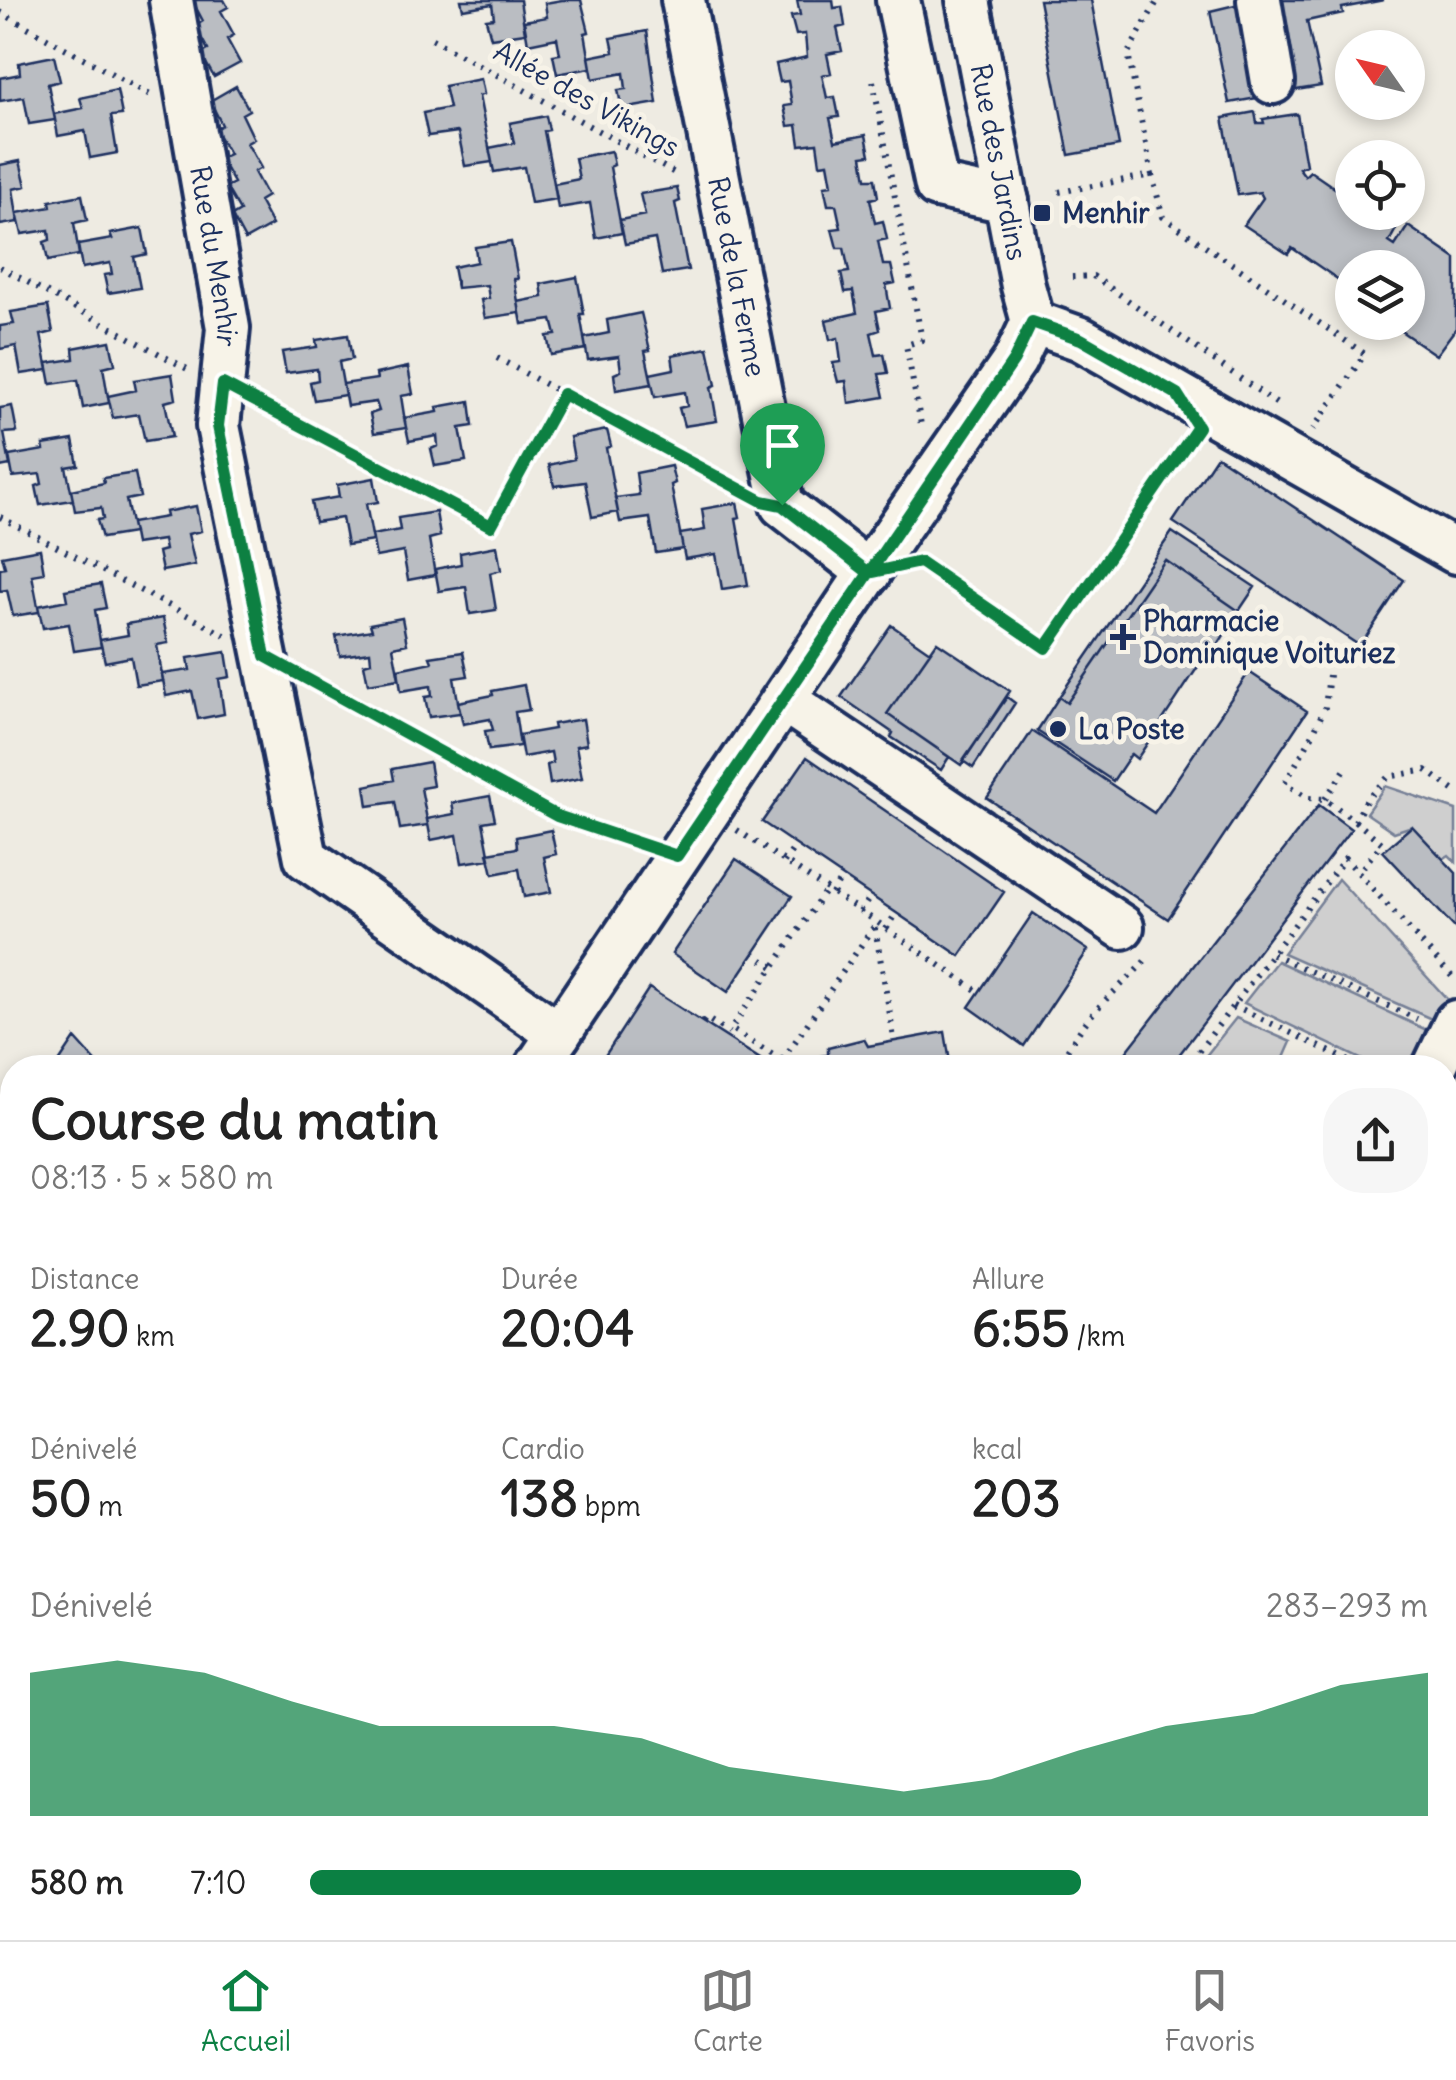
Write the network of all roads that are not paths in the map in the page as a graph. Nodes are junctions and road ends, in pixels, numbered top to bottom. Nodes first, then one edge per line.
1 (171, 0) edge
2 (683, 0) edge
3 (898, 0) edge
4 (968, 0) edge
5 (1259, 0) edge
6 (1273, 82) dead end
7 (1007, 201) junction
8 (1032, 322) junction
9 (1456, 552) edge
10 (869, 573) junction
11 (784, 700) junction
12 (1122, 927) road end
13 (547, 1051) edge

1 - 13 street, Rue du Menhir
2 - 10 street, Rue de la Ferme
3 - 7 street
4 - 7 street, Rue des Jardins
5 - 6 street
7 - 8 street, Rue des Jardins
8 - 9 street
8 - 10 street
10 - 11 street
11 - 12 street
11 - 13 street

